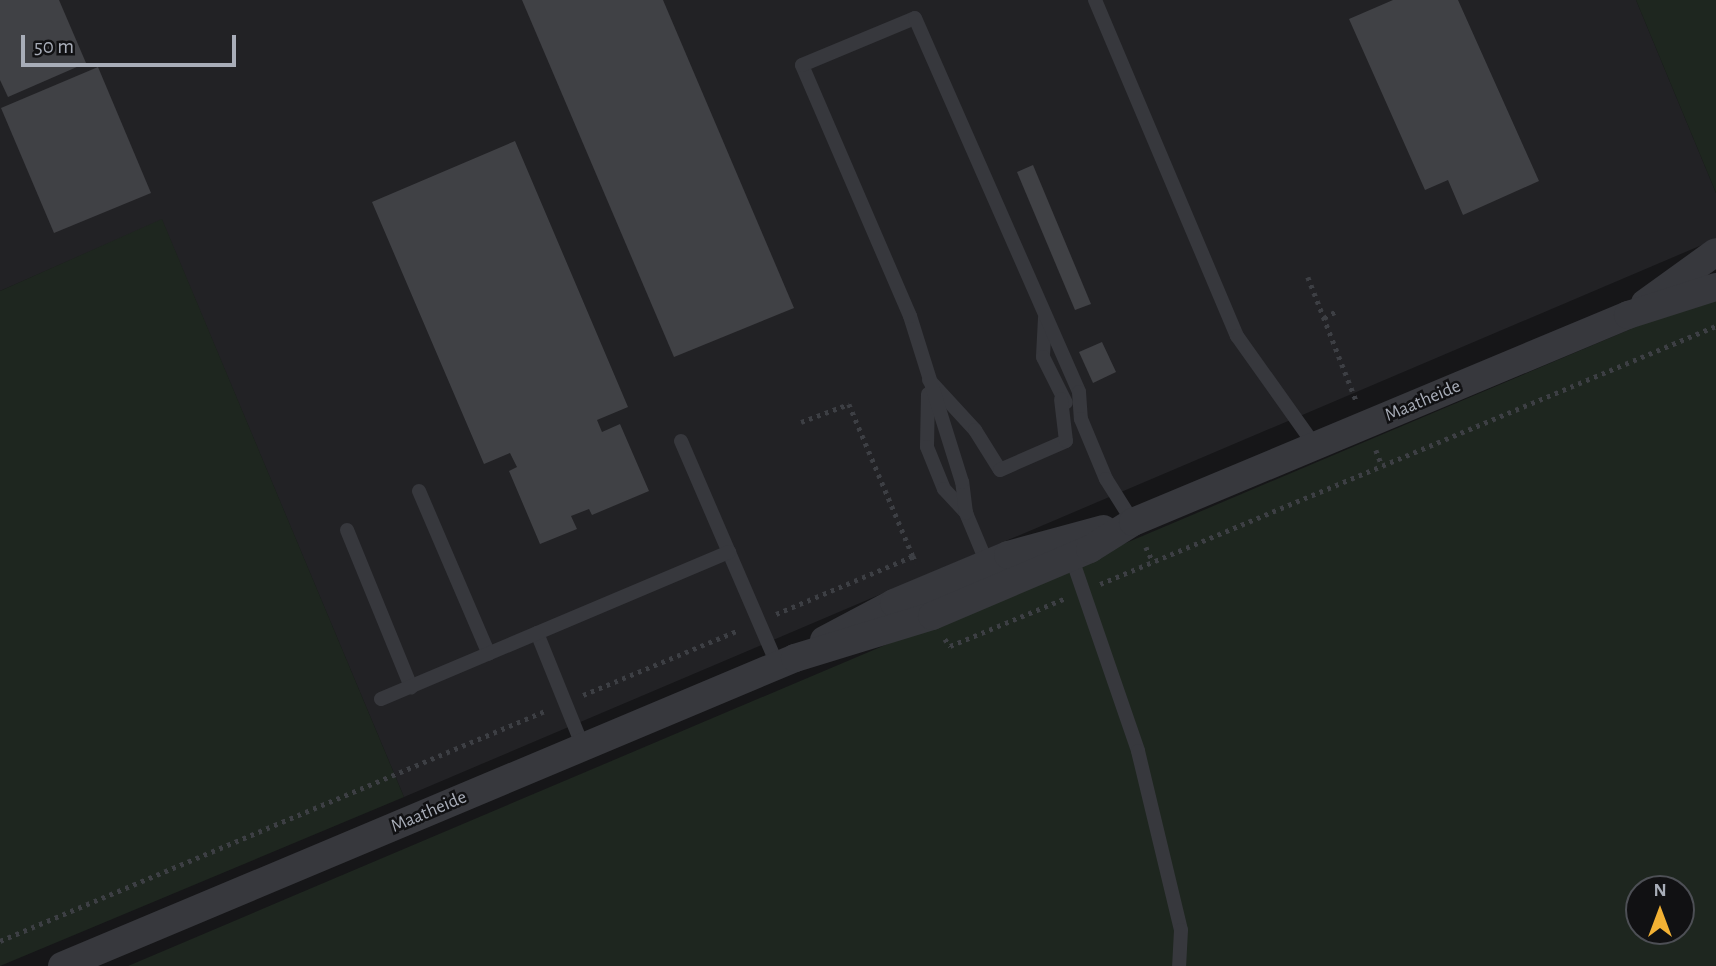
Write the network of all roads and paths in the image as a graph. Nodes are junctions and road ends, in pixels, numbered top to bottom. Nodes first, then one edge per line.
1 (1095, 0) edge
2 (1716, 252) edge
3 (1308, 277) dead end
4 (1716, 287) edge
5 (1335, 312) dead end
6 (1045, 315) junction
7 (1628, 315) junction
8 (1324, 318) junction
9 (928, 379) junction
10 (1061, 399) junction
11 (1081, 416) junction
12 (801, 422) dead end
13 (1366, 425) junction
14 (681, 441) dead end
15 (1316, 447) junction
16 (1382, 466) dead end
17 (419, 491) dead end
18 (967, 513) junction
19 (1133, 523) junction
20 (347, 530) dead end
21 (1068, 548) junction
22 (729, 552) junction
23 (913, 556) dead end
24 (992, 576) junction
25 (537, 633) junction
26 (489, 654) junction
27 (787, 662) junction
28 (411, 687) junction
29 (381, 699) dead end
30 (583, 747) junction
31 (62, 966) edge
32 (1179, 966) edge

1 - 15 lane
2 - 7 street
3 - 8 path
4 - 7 street, Maatheide
5 - 8 path
6 - 9 lane
6 - 10 lane
6 - 11 lane
7 - 13 street, Maatheide
8 - 13 path
9 - 10 lane
9 - 18 lane
9 - 18 lane
10 - 11 lane
11 - 19 lane
12 - 23 path
13 - 15 street, Maatheide
13 - 16 path
14 - 22 lane
15 - 19 street, Maatheide
17 - 26 lane
18 - 24 lane
19 - 21 street, Maatheide
20 - 28 lane
21 - 24 street, Maatheide
21 - 32 lane
22 - 25 lane
22 - 27 lane
24 - 27 street, Maatheide
25 - 26 lane
25 - 30 lane
26 - 28 lane
27 - 30 street, Maatheide
28 - 29 lane
30 - 31 street, Maatheide

